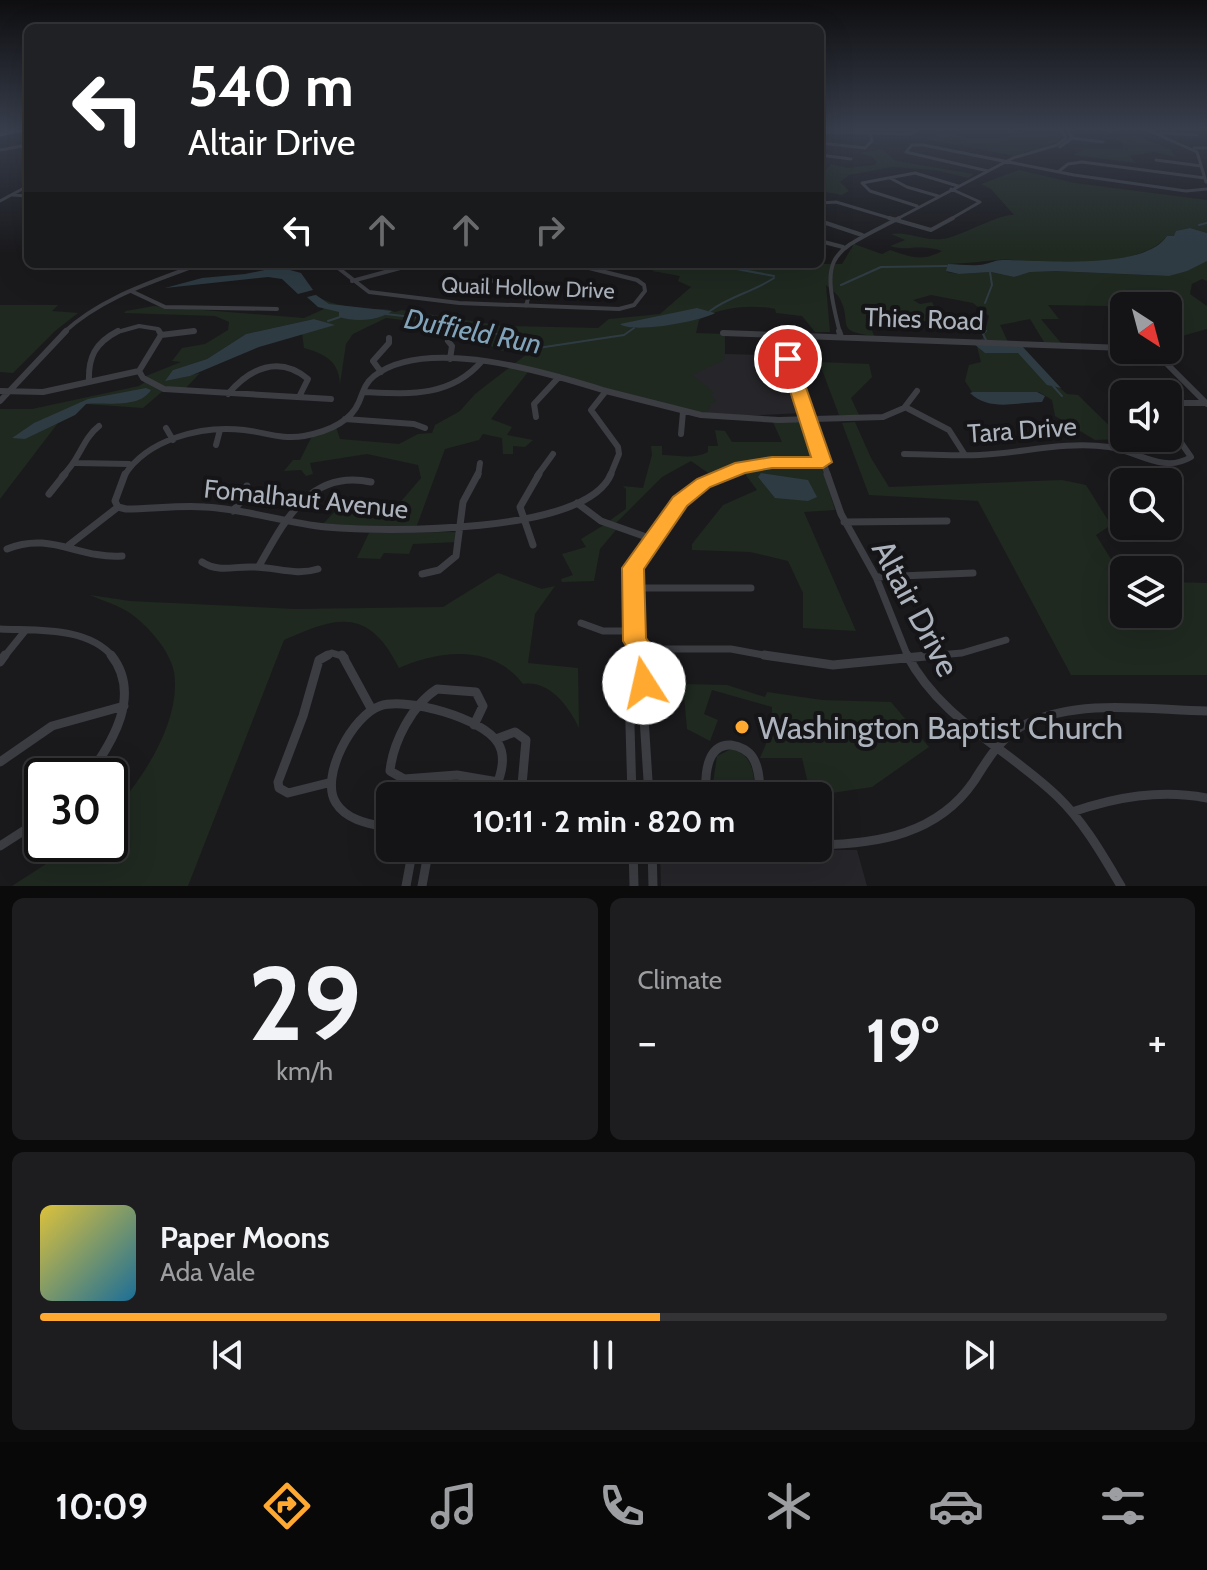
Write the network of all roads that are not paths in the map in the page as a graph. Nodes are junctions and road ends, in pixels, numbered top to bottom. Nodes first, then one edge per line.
1 (1051, 170) edge
2 (1146, 170) edge
3 (1202, 170) edge
4 (988, 171) edge
5 (1058, 172) joint
6 (890, 178) junction
7 (1205, 178) junction
8 (958, 186) junction
9 (1207, 187) edge
10 (24, 188) edge
11 (951, 189) junction
12 (11, 195) junction
13 (24, 196) edge
14 (938, 196) junction
15 (0, 201) edge
16 (824, 203) edge
17 (918, 206) junction
18 (892, 219) junction
19 (824, 222) edge
20 (862, 235) junction
21 (824, 242) edge
22 (843, 247) junction
23 (190, 268) edge
24 (337, 268) edge
25 (400, 268) edge
26 (589, 268) edge
27 (490, 280) dead end
28 (352, 281) junction
29 (131, 291) junction
30 (526, 306) junction
31 (277, 309) dead end
32 (194, 331) dead end
33 (723, 333) dead end
34 (780, 334) junction
35 (161, 335) junction
36 (841, 337) junction
37 (389, 338) dead end
38 (448, 341) dead end
39 (1110, 347) edge
40 (450, 359) junction
41 (482, 361) junction
42 (1167, 364) edge
43 (139, 371) junction
44 (381, 372) junction
45 (559, 377) junction
46 (89, 382) junction
47 (607, 390) junction
48 (0, 391) edge
49 (10, 391) junction
50 (917, 391) dead end
51 (363, 392) junction
52 (228, 394) junction
53 (299, 397) junction
54 (331, 399) dead end
55 (0, 401) edge
56 (1182, 403) edge
57 (1207, 404) edge
58 (905, 407) junction
59 (683, 412) junction
60 (536, 417) dead end
61 (808, 417) junction
62 (345, 419) junction
63 (99, 426) dead end
64 (166, 428) dead end
65 (425, 428) dead end
66 (220, 430) junction
67 (681, 434) dead end
68 (173, 440) junction
69 (1182, 441) edge
70 (216, 445) dead end
71 (1110, 447) edge
72 (1131, 452) edge
73 (553, 454) dead end
74 (904, 454) dead end
75 (965, 455) junction
76 (823, 462) junction
77 (76, 463) junction
78 (480, 463) dead end
79 (129, 464) junction
80 (371, 482) dead end
81 (247, 486) dead end
82 (49, 494) dead end
83 (577, 503) junction
84 (118, 507) junction
85 (233, 511) junction
86 (523, 519) junction
87 (947, 521) dead end
88 (285, 522) junction
89 (844, 522) junction
90 (462, 527) junction
91 (652, 539) junction
92 (69, 545) junction
93 (533, 545) dead end
94 (7, 549) dead end
95 (122, 556) dead end
96 (202, 562) dead end
97 (259, 566) junction
98 (318, 569) dead end
99 (973, 573) dead end
100 (422, 574) dead end
101 (876, 577) junction
102 (633, 588) junction
103 (751, 588) dead end
104 (581, 623) dead end
105 (0, 629) edge
106 (25, 631) junction
107 (1006, 640) dead end
108 (632, 641) junction
109 (642, 650) junction
110 (908, 659) junction
111 (0, 662) edge
112 (124, 706) junction
113 (419, 706) junction
114 (372, 710) junction
115 (1207, 711) edge
116 (474, 725) junction
117 (496, 739) junction
118 (995, 747) junction
119 (100, 758) edge
120 (0, 762) edge
121 (498, 782) joint
122 (522, 782) edge
123 (632, 782) edge
124 (648, 782) edge
125 (708, 782) edge
126 (758, 782) edge
127 (328, 783) junction
128 (1207, 798) edge
129 (1072, 812) junction
130 (376, 825) edge
131 (24, 831) edge
132 (832, 845) edge
133 (0, 846) edge
134 (410, 862) edge
135 (426, 862) edge
136 (633, 862) edge
137 (652, 862) edge
138 (406, 886) edge
139 (422, 886) edge
140 (634, 886) edge
141 (653, 886) edge
142 (1121, 886) edge

1 - 5 street
2 - 7 street
3 - 7 street
4 - 8 street
5 - 9 street
6 - 8 street
6 - 14 street
6 - 17 street
7 - 9 street
8 - 11 street
10 - 12 street
11 - 14 street
11 - 18 street
12 - 13 street
12 - 15 street
14 - 17 street
16 - 18 street
17 - 18 street
18 - 20 street
19 - 20 street
20 - 22 street
21 - 22 street
22 - 36 street
23 - 29 street
24 - 28 street, Quail Hollow Drive
25 - 28 street
26 - 30 street, Quail Hollow Drive
27 - 30 street
28 - 30 street, Quail Hollow Drive
29 - 31 street
29 - 49 street
32 - 35 street
33 - 34 street, Thies Road
34 - 36 street, Thies Road
34 - 61 street, Altair Drive
35 - 43 street
35 - 46 street
36 - 39 street, Thies Road
37 - 44 street
38 - 40 street
40 - 41 street
40 - 44 street
41 - 45 street
41 - 51 street
42 - 57 street
43 - 46 street
43 - 52 street
44 - 51 street
45 - 47 street
45 - 60 street
46 - 49 street
47 - 59 street
47 - 83 street, Fomalhaut Avenue
48 - 49 street
49 - 55 street
50 - 58 street
51 - 62 street
52 - 53 street
52 - 53 street
53 - 54 street
56 - 57 street
58 - 61 street
58 - 75 street
59 - 61 street
59 - 67 street
61 - 76 street, Altair Drive
62 - 65 street
62 - 66 street
63 - 77 street
64 - 68 street
66 - 68 street
66 - 70 street
68 - 79 street
69 - 72 street, Tara Drive
71 - 75 street, Tara Drive
73 - 86 street
74 - 75 street, Tara Drive
76 - 89 street, Altair Drive
76 - 91 street
77 - 79 street
77 - 82 street
78 - 90 street
79 - 84 street
80 - 88 street
81 - 85 street
83 - 86 street, Fomalhaut Avenue
83 - 91 street
84 - 85 street, Fomalhaut Avenue
84 - 92 street
85 - 88 street, Fomalhaut Avenue
86 - 90 street, Fomalhaut Avenue
86 - 93 street
87 - 89 street
88 - 90 street, Fomalhaut Avenue
88 - 97 street
89 - 101 street, Altair Drive
90 - 100 street
91 - 102 street
92 - 94 street
92 - 95 street
96 - 97 street
97 - 98 street
99 - 101 street
101 - 110 street, Altair Drive
102 - 103 street
102 - 108 street
104 - 108 street
105 - 106 street
106 - 111 street
106 - 112 street
107 - 110 street
108 - 109 street
108 - 123 street
109 - 110 street
109 - 124 street
110 - 118 street, Altair Drive
112 - 119 street
112 - 120 street
113 - 114 street
113 - 116 street
113 - 116 street
113 - 121 street
114 - 127 street
114 - 127 street
115 - 118 street
116 - 117 street
117 - 121 street
117 - 122 street
118 - 129 street, Altair Drive
118 - 132 street
125 - 126 street
127 - 130 street
128 - 129 street
129 - 142 street, Altair Drive
131 - 133 street
134 - 138 street
135 - 139 street
136 - 140 street
137 - 141 street

